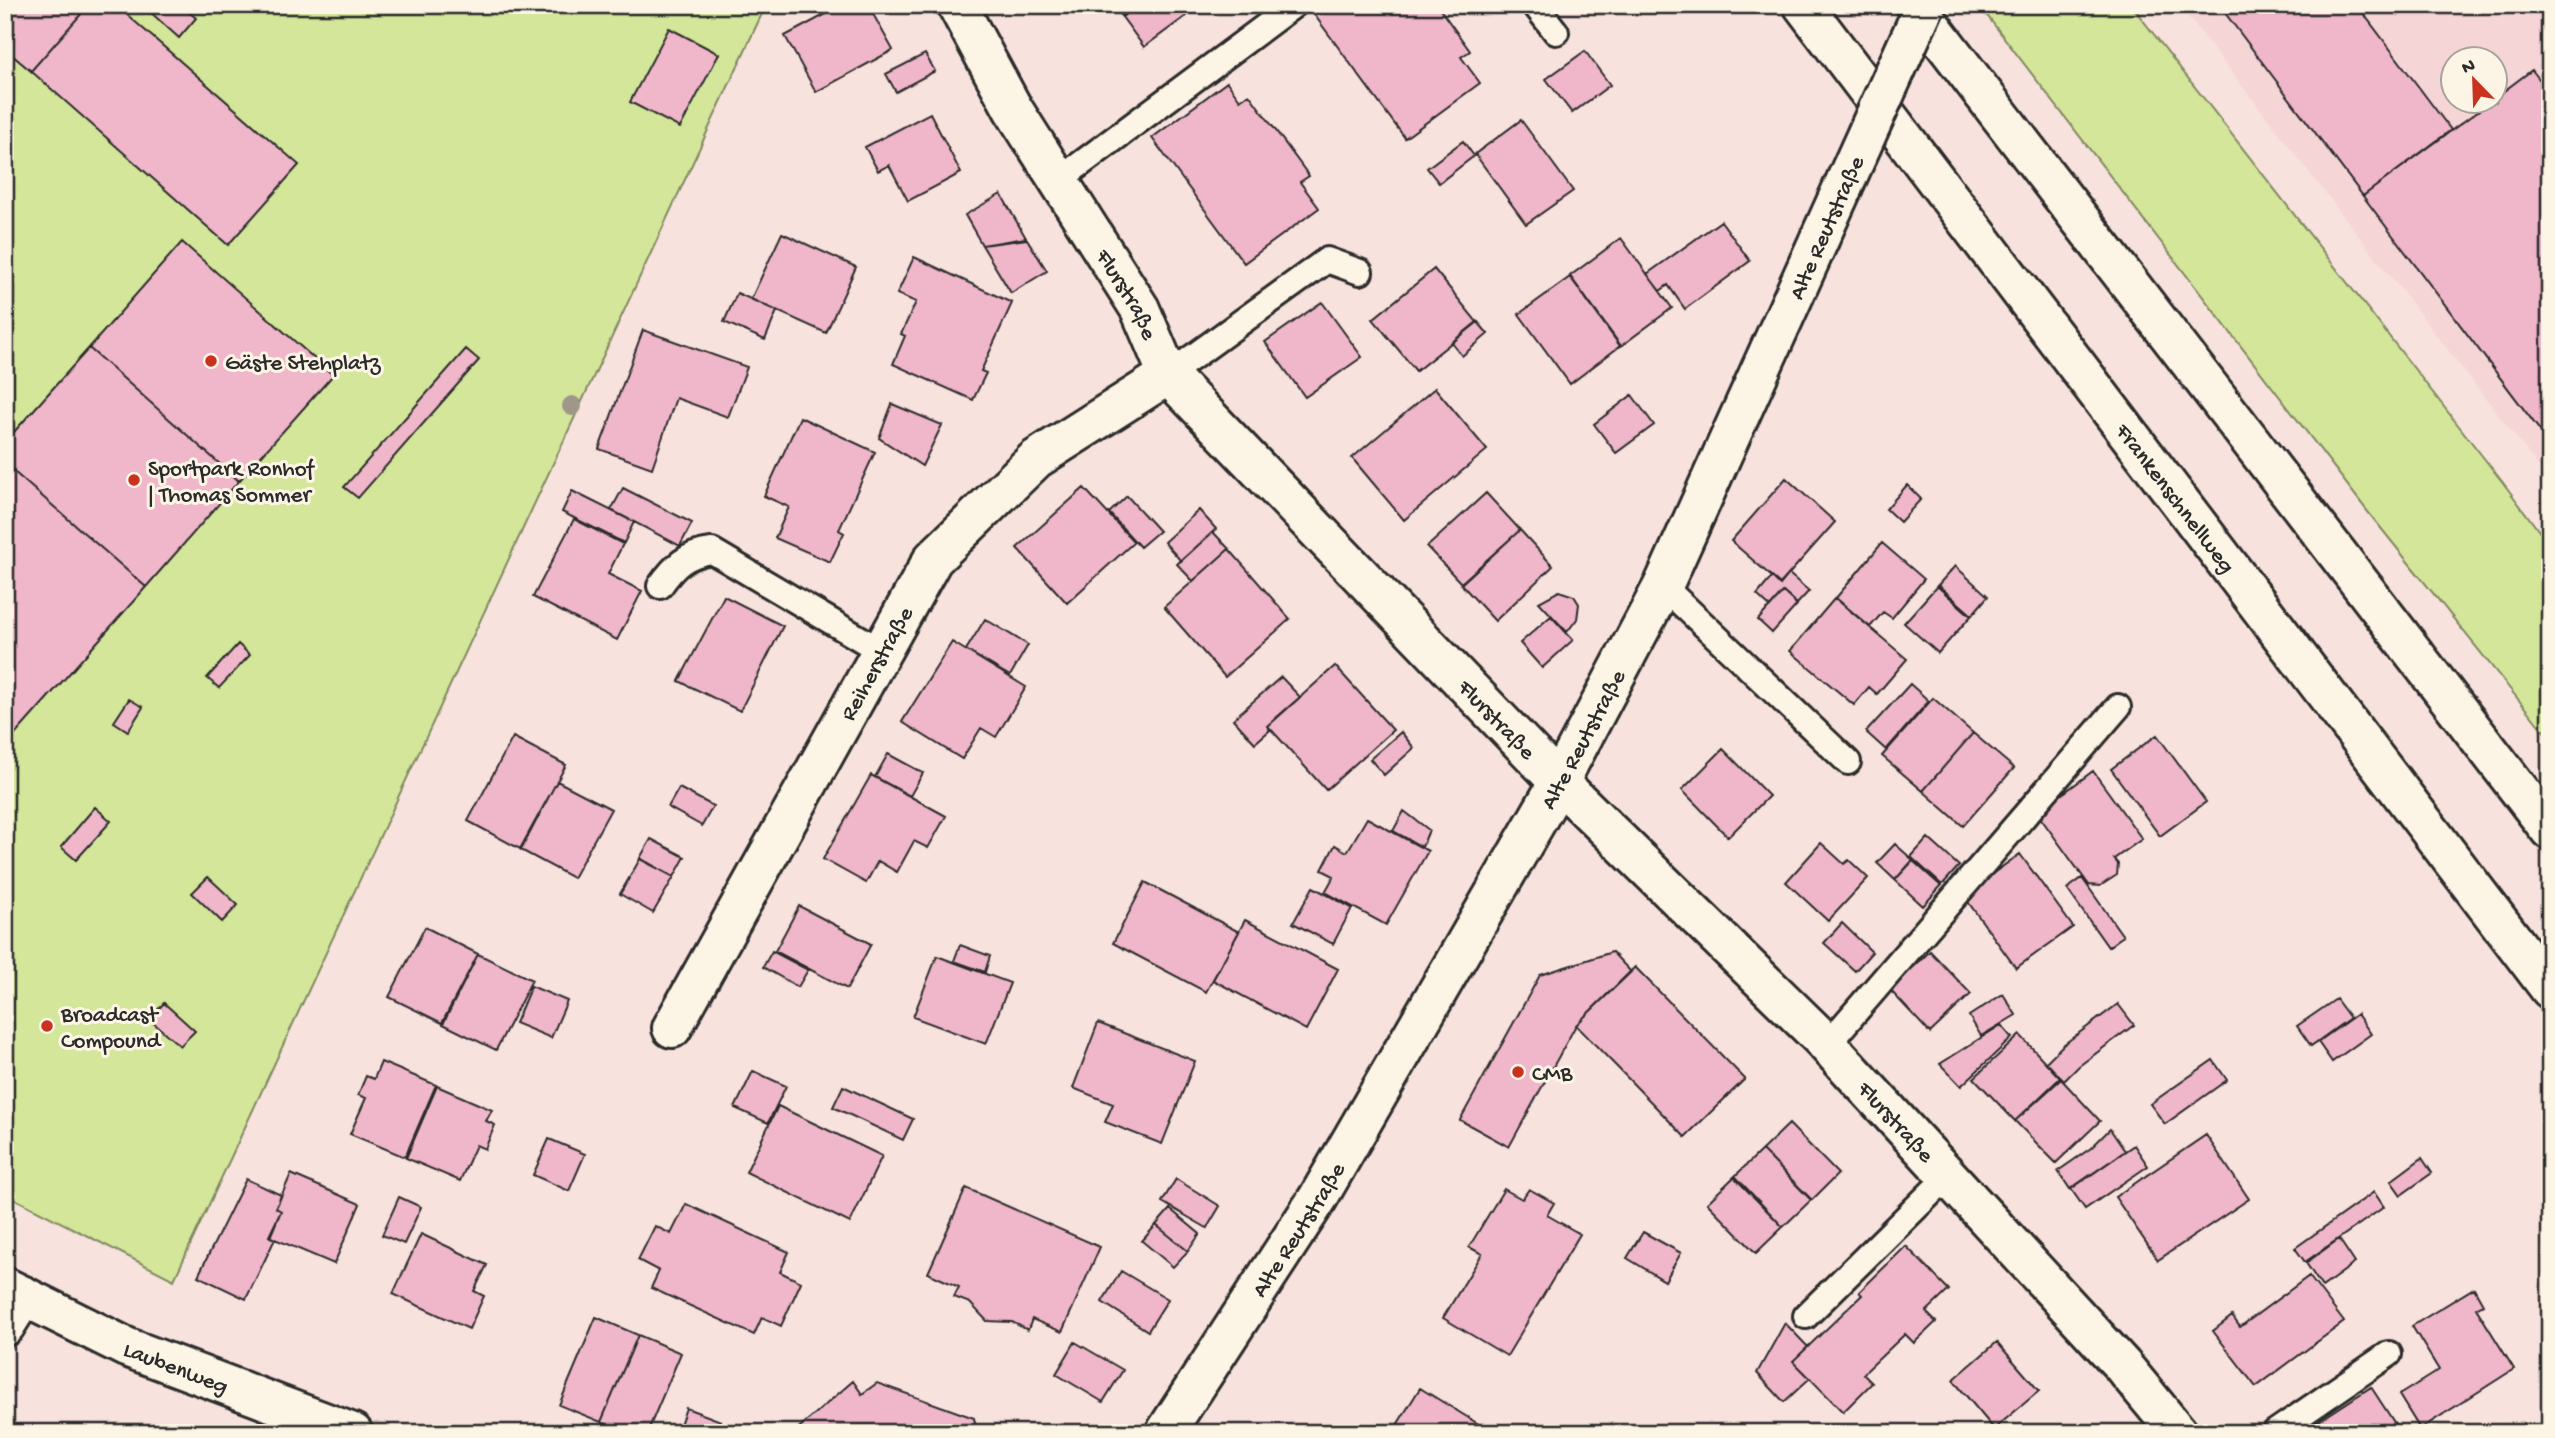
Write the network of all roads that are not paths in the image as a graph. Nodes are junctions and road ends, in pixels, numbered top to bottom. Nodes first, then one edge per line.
1 (957, 5) edge
2 (1294, 5) edge
3 (1535, 5) edge
4 (1803, 5) edge
5 (1915, 5) edge
6 (1926, 5) edge
7 (1556, 32) dead end
8 (1059, 180) junction
9 (1360, 272) dead end
10 (1168, 375) junction
11 (660, 586) dead end
12 (1663, 586) junction
13 (881, 651) junction
14 (2118, 707) dead end
15 (1847, 762) dead end
16 (1559, 782) junction
17 (2517, 785) junction
18 (2550, 819) edge
19 (2550, 830) edge
20 (2550, 989) edge
21 (672, 1028) dead end
22 (1827, 1045) junction
23 (1948, 1176) junction
24 (12, 1303) edge
25 (1806, 1316) dead end
26 (2389, 1354) dead end
27 (353, 1433) edge
28 (1165, 1433) edge
29 (2178, 1433) edge
30 (2274, 1433) edge

1 - 8 main road, Flurstraße
2 - 8 lane
3 - 7 lane
4 - 20 main road, Frankenschnellweg
5 - 17 main road
6 - 12 main road, Alte Reutstraße, bridge
8 - 10 main road, Flurstraße
9 - 10 lane
10 - 13 main road, Reiherstraße
10 - 16 main road, Flurstraße
11 - 13 lane
12 - 15 lane
12 - 16 main road, Alte Reutstraße
13 - 21 main road, Reiherstraße
14 - 22 lane
16 - 22 main road, Flurstraße
16 - 28 main road, Alte Reutstraße
17 - 18 main road
17 - 19 main road
22 - 23 main road, Flurstraße
23 - 25 lane
23 - 29 main road, Flurstraße
24 - 27 main road, Laubenweg
26 - 30 lane

